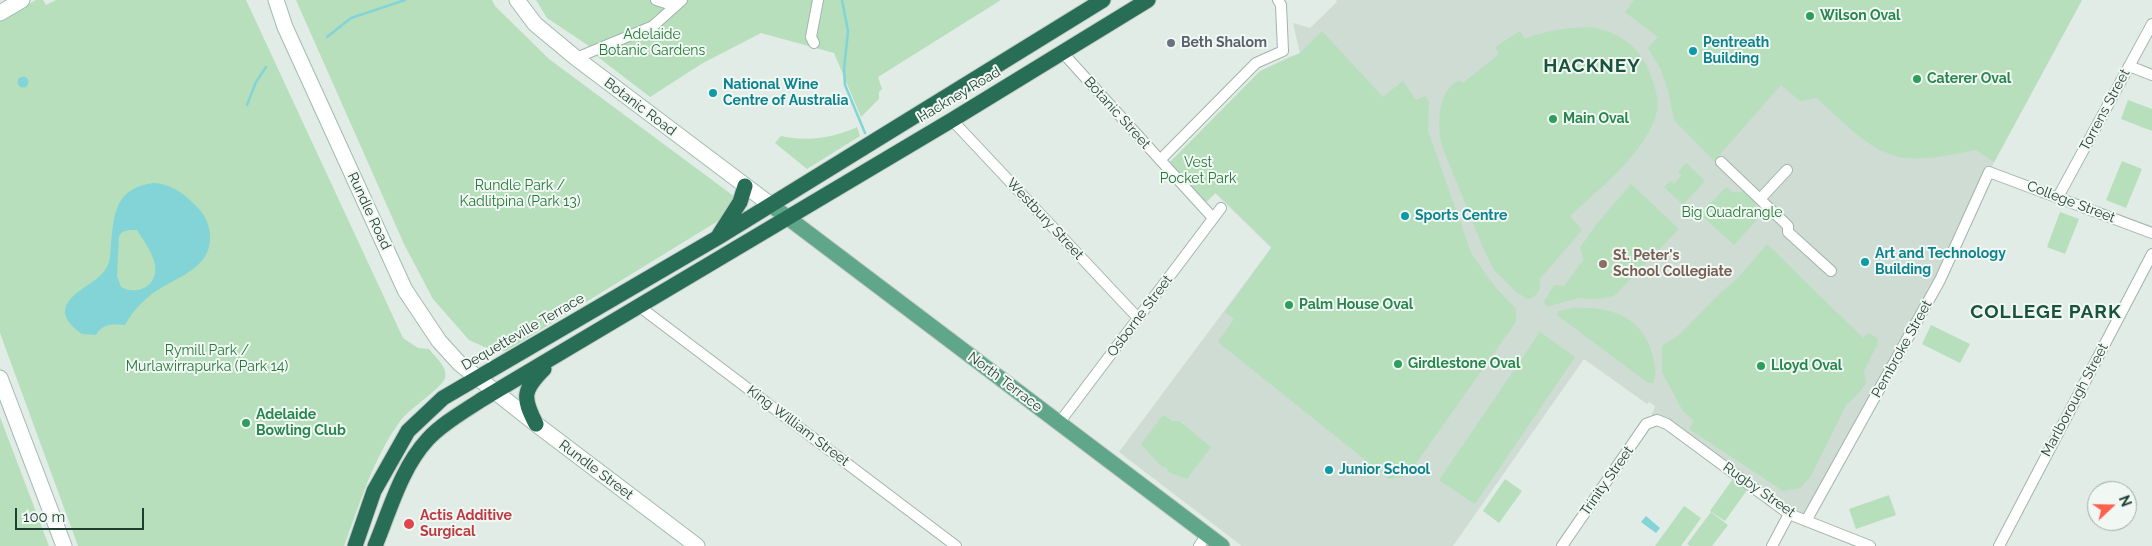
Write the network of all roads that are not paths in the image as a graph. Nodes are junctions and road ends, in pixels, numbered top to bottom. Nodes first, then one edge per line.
1 (22, 0) edge
2 (270, 0) edge
3 (276, 0) edge
4 (517, 0) edge
5 (656, 0) edge
6 (818, 0) edge
7 (1103, 0) edge
8 (1148, 0) edge
9 (1278, 0) edge
10 (681, 1) edge
11 (0, 13) edge
12 (663, 19) junction
13 (2152, 24) edge
14 (285, 27) junction
15 (814, 43) dead end
16 (1062, 52) junction
17 (576, 58) junction
18 (2129, 66) junction
19 (2152, 75) edge
20 (952, 120) junction
21 (904, 123) junction
22 (931, 132) junction
23 (1160, 160) junction
24 (1722, 162) dead end
25 (1787, 170) dead end
26 (1989, 172) joint
27 (745, 186) junction
28 (2058, 197) junction
29 (1760, 199) junction
30 (771, 205) junction
31 (1220, 208) dead end
32 (788, 218) junction
33 (1213, 218) junction
34 (2152, 233) edge
35 (717, 238) junction
36 (2152, 254) edge
37 (1832, 271) dead end
38 (628, 290) junction
39 (640, 307) junction
40 (1138, 318) junction
41 (560, 354) junction
42 (0, 378) edge
43 (478, 378) junction
44 (496, 392) junction
45 (1655, 420) joint
46 (1059, 423) junction
47 (536, 424) junction
48 (1789, 514) junction
49 (1806, 521) junction
50 (1203, 540) edge
51 (64, 546) edge
52 (355, 546) edge
53 (375, 546) edge
54 (697, 546) edge
55 (956, 546) edge
56 (1222, 546) edge
57 (1562, 546) edge
58 (1772, 546) edge
59 (1870, 546) edge
60 (1998, 546) edge

1 - 11 main road
2 - 14 main road, Rundle Road
3 - 14 main road, Rundle Road
4 - 17 main road, Botanic Road
5 - 10 street
5 - 12 street
6 - 15 street
7 - 21 highway, Hackney Road
8 - 16 highway, Hackney Road
9 - 23 street
10 - 12 street
12 - 17 street
13 - 18 street, Torrens Street
14 - 43 main road, Rundle Road
16 - 20 highway, Hackney Road
16 - 23 street, Botanic Street
17 - 27 main road, Botanic Road
18 - 19 street
18 - 28 street, Torrens Street
20 - 22 highway, Hackney Road
20 - 40 street, Westbury Street
21 - 22 highway
21 - 30 highway, Hackney Road
22 - 32 highway, Hackney Road
23 - 33 street, Botanic Street
24 - 29 street
25 - 29 street
26 - 28 street, College Street
26 - 49 street, Pembroke Street
27 - 30 main road, Botanic Road
27 - 35 highway
28 - 34 street, College Street
29 - 37 street
30 - 32 main road, North Terrace
30 - 35 highway, Dequetteville Terrace
31 - 33 street, Osborne Street
32 - 39 highway
32 - 46 main road, North Terrace
33 - 40 street, Osborne Street
35 - 38 highway, Dequetteville Terrace
36 - 60 street, Marlborough Street
38 - 39 highway
38 - 43 highway, Dequetteville Terrace
39 - 41 highway
39 - 55 street, King William Street
40 - 46 street, Osborne Street
41 - 44 highway
41 - 47 highway
42 - 51 main road
43 - 44 main road, Rundle Road
43 - 52 highway, Dequetteville Terrace
44 - 47 main road, Rundle Street
44 - 53 highway
45 - 48 street, Rugby Street
45 - 57 street, Trinity Street
46 - 50 main road, North Terrace
47 - 54 main road, Rundle Street
48 - 49 street, Rugby Street
48 - 58 street
49 - 59 street, Rugby Street
50 - 56 main road, North Terrace

